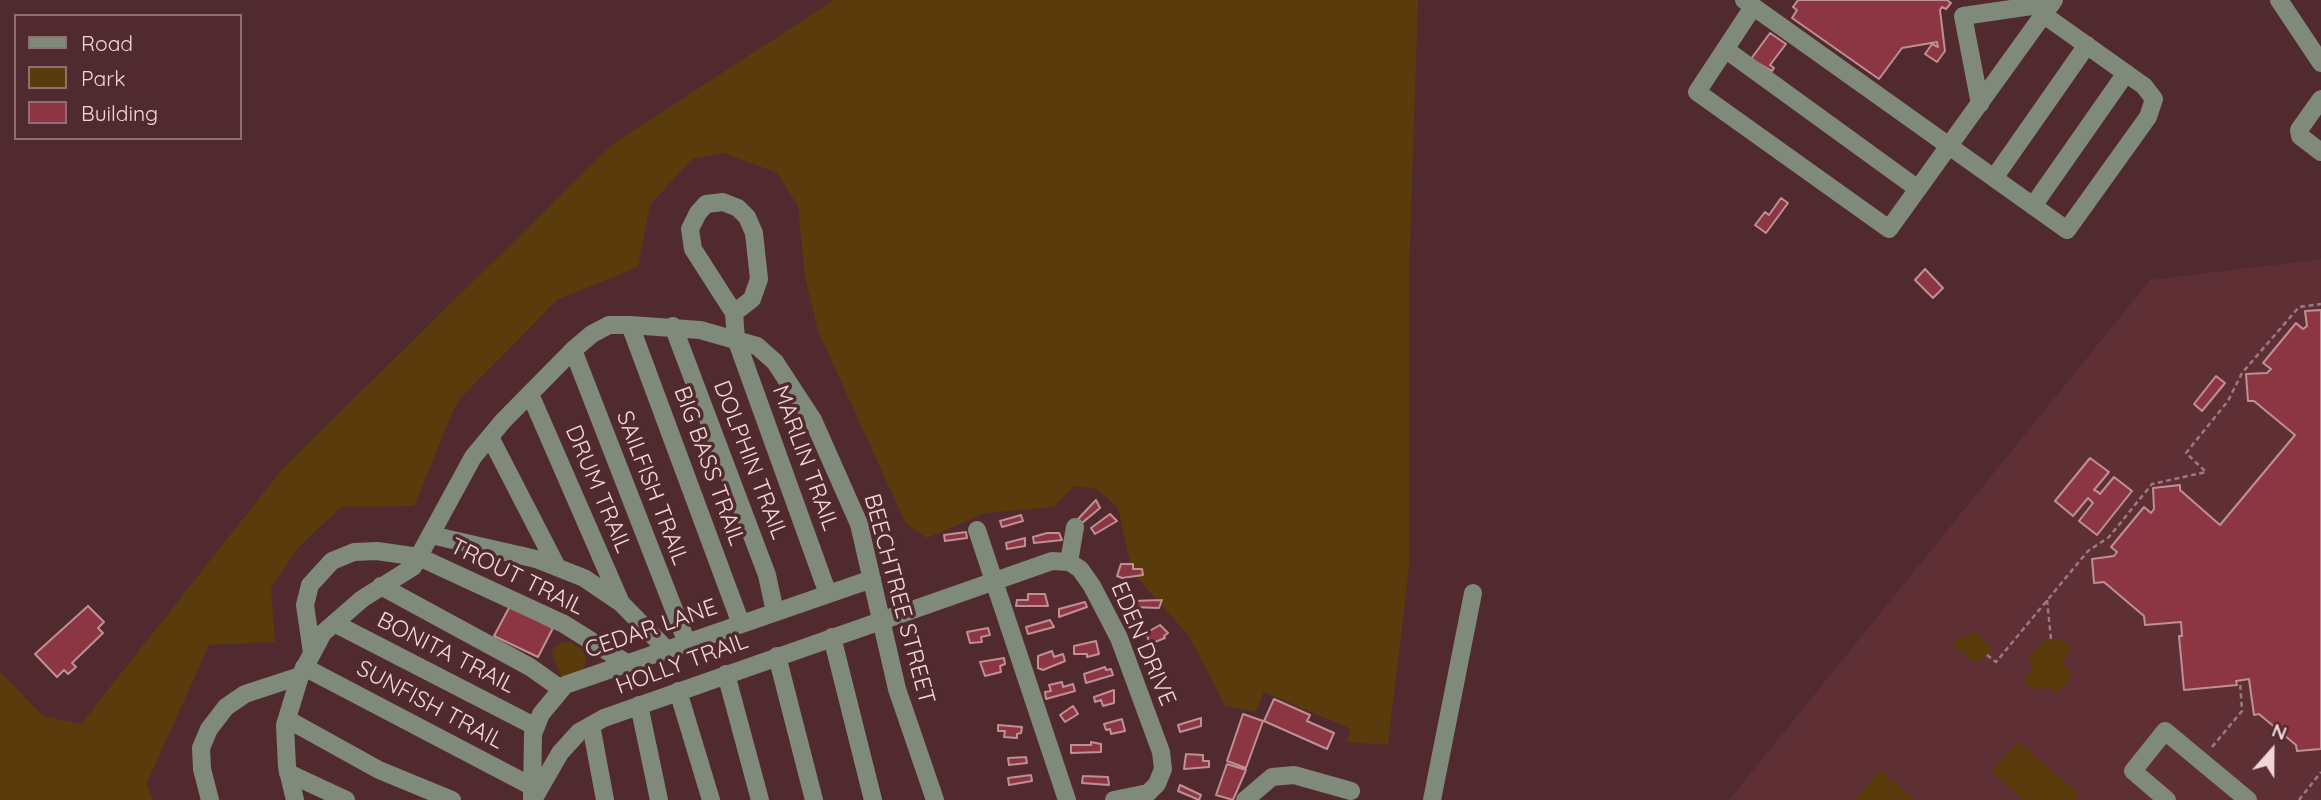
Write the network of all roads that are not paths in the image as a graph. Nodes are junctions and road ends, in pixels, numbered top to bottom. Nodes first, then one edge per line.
1 (2280, 0) edge
2 (1749, 3) edge
3 (2050, 4) edge
4 (2087, 46) junction
5 (1726, 49) junction
6 (2321, 62) edge
7 (2126, 73) junction
8 (2321, 99) edge
9 (1980, 104) junction
10 (1949, 146) junction
11 (2321, 152) edge
12 (1994, 178) junction
13 (1918, 189) junction
14 (2033, 206) junction
15 (734, 313) junction
16 (630, 325) junction
17 (673, 326) junction
18 (736, 339) junction
19 (573, 351) junction
20 (530, 394) junction
21 (490, 437) junction
22 (1075, 527) dead end
23 (977, 530) dead end
24 (430, 535) junction
25 (419, 557) junction
26 (1069, 562) junction
27 (557, 567) junction
28 (872, 579) junction
29 (993, 583) junction
30 (381, 586) junction
31 (1473, 593) dead end
32 (828, 594) junction
33 (621, 603) junction
34 (775, 612) junction
35 (881, 619) junction
36 (334, 623) junction
37 (741, 624) junction
38 (832, 637) junction
39 (687, 643) junction
40 (667, 650) junction
41 (777, 656) junction
42 (628, 664) junction
43 (305, 665) junction
44 (726, 674) junction
45 (561, 690) junction
46 (678, 691) junction
47 (639, 705) junction
48 (287, 719) junction
49 (591, 725) junction
50 (536, 727) junction
51 (288, 773) junction
52 (1351, 791) dead end
53 (532, 796) edge
54 (210, 800) edge
55 (295, 800) edge
56 (346, 800) edge
57 (452, 800) edge
58 (605, 800) edge
59 (659, 800) edge
60 (711, 800) edge
61 (760, 800) edge
62 (814, 800) edge
63 (873, 800) edge
64 (935, 800) edge
65 (1067, 800) edge
66 (1114, 800) edge
67 (1245, 800) edge
68 (1432, 800) edge
69 (2167, 800) edge
70 (2248, 800) edge

1 - 6 street
2 - 5 street
2 - 10 street
3 - 4 street
3 - 9 street
3 - 9 street
4 - 7 street
4 - 12 street
5 - 13 street
5 - 13 street
7 - 14 street
7 - 14 street
8 - 11 street
9 - 10 street
10 - 12 street
10 - 13 street
12 - 14 street
15 - 15 street
15 - 18 street, MARLIN TRAIL
16 - 17 street, BEECHTREE STREET
16 - 19 street, BEECHTREE STREET
16 - 37 street, BIG BASS TRAIL
17 - 18 street, BEECHTREE STREET
17 - 34 street, DOLPHIN TRAIL
18 - 28 street, BEECHTREE STREET
18 - 32 street, MARLIN TRAIL
19 - 20 street, BEECHTREE STREET
19 - 39 street, SAILFISH TRAIL
20 - 21 street, BEECHTREE STREET
20 - 33 street, DRUM TRAIL
21 - 24 street, BEECHTREE STREET
21 - 27 street
22 - 26 street
23 - 29 street
24 - 25 street, BEECHTREE STREET
24 - 27 street
25 - 30 street, BEECHTREE STREET
25 - 42 street, TROUT TRAIL
25 - 43 street, TROUT TRAIL
26 - 29 street
26 - 66 street, EDEN DRIVE
27 - 33 street
28 - 32 street, CEDAR LANE
28 - 35 street, BEECHTREE STREET
29 - 35 street
29 - 65 street
30 - 36 street, BEECHTREE STREET
30 - 45 street
31 - 68 street
32 - 34 street, CEDAR LANE
33 - 40 street
34 - 37 street, CEDAR LANE
35 - 38 street, HOLLY TRAIL
35 - 64 street, BEECHTREE STREET
36 - 43 street, BEECHTREE STREET
36 - 50 street, BONITA TRAIL
37 - 39 street, CEDAR LANE
38 - 41 street, HOLLY TRAIL
38 - 63 street
39 - 40 street, CEDAR LANE
40 - 42 street, CEDAR LANE
41 - 44 street, HOLLY TRAIL
41 - 62 street
42 - 45 street, CEDAR LANE
43 - 48 street, BEECHTREE STREET
43 - 53 street, SUNFISH TRAIL
43 - 54 street
44 - 46 street, HOLLY TRAIL
44 - 61 street
45 - 50 street
46 - 47 street, HOLLY TRAIL
46 - 60 street
47 - 49 street, HOLLY TRAIL
47 - 59 street
48 - 51 street, BEECHTREE STREET
48 - 57 street
49 - 53 street, HOLLY TRAIL
49 - 58 street
50 - 53 street
51 - 55 street, BEECHTREE STREET
51 - 56 street
52 - 67 street
69 - 70 street

